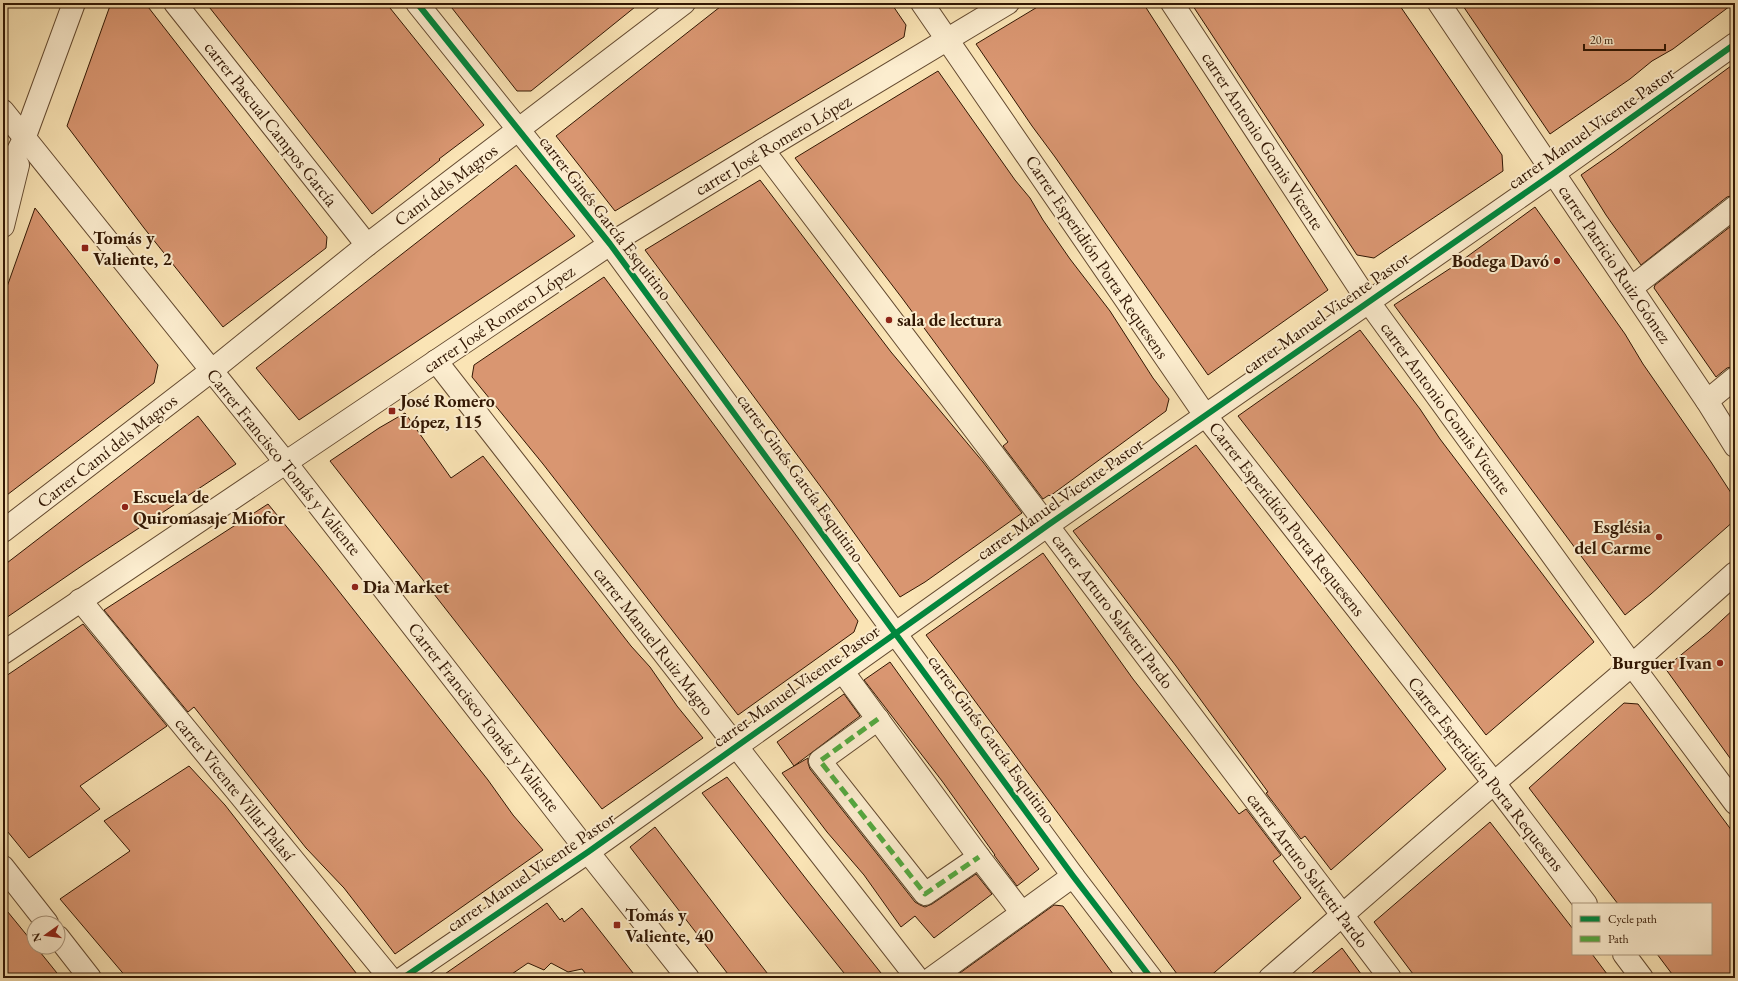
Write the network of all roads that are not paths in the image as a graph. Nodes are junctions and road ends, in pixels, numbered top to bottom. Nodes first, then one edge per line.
1 (175, 3) edge
2 (417, 3) edge
3 (922, 3) edge
4 (1008, 3) edge
5 (1172, 3) edge
6 (1439, 3) edge
7 (681, 4) edge
8 (69, 6) edge
9 (948, 40) junction
10 (1735, 44) edge
11 (3, 111) edge
12 (518, 131) junction
13 (24, 139) junction
14 (763, 150) junction
15 (1554, 173) junction
16 (3, 180) edge
17 (1735, 207) edge
18 (3, 226) edge
19 (610, 244) junction
20 (367, 245) junction
21 (1631, 288) junction
22 (1368, 301) junction
23 (436, 361) junction
24 (211, 371) junction
25 (1735, 378) edge
26 (1707, 401) junction
27 (1206, 415) junction
28 (1735, 446) edge
29 (286, 462) junction
30 (1048, 525) junction
31 (3, 532) edge
32 (1735, 573) edge
33 (80, 600) junction
34 (897, 634) junction
35 (3, 653) edge
36 (1632, 665) junction
37 (843, 672) junction
38 (878, 720) junction
39 (736, 746) junction
40 (1494, 783) junction
41 (1735, 803) edge
42 (588, 852) junction
43 (979, 857) junction
44 (3, 867) edge
45 (1073, 876) junction
46 (1585, 903) edge
47 (1022, 913) junction
48 (41, 915) edge
49 (1342, 915) junction
50 (66, 947) edge
51 (1625, 955) edge
52 (90, 978) edge
53 (390, 978) edge
54 (403, 978) edge
55 (688, 978) edge
56 (917, 978) edge
57 (932, 978) edge
58 (1151, 978) edge
59 (1270, 978) edge
60 (1390, 978) edge
61 (1642, 978) edge

1 - 20 street, carrer Pascual Campos García
2 - 12 street, carrer Ginés García Esquitino
3 - 9 street, Carrer Esperidión Porta Requesens
4 - 9 street, carrer José Romero López
5 - 22 street, carrer Antonio Gomis Vicente
6 - 15 street, carrer Patricio Ruiz Gómez
7 - 12 street, Camí dels Magros
8 - 13 street
9 - 14 street, carrer José Romero López
9 - 27 street, Carrer Esperidión Porta Requesens
10 - 15 street, carrer Manuel Vicente Pastor
11 - 13 street, Carrer Francisco Tomás y Valiente
12 - 19 street, carrer Ginés García Esquitino
12 - 20 street, Camí dels Magros
13 - 16 street
13 - 18 street
13 - 24 street, Carrer Francisco Tomás y Valiente
14 - 19 street, carrer José Romero López
14 - 30 street, carrer Arturo Salvetti Pardo
15 - 21 street, carrer Patricio Ruiz Gómez
15 - 22 street, carrer Manuel Vicente Pastor
17 - 21 street
19 - 23 street, carrer José Romero López
19 - 34 street, carrer Ginés García Esquitino
20 - 24 street, Camí dels Magros
21 - 26 street, carrer Patricio Ruiz Gómez
22 - 27 street, carrer Manuel Vicente Pastor
22 - 36 street, carrer Antonio Gomis Vicente
23 - 29 street, carrer José Romero López
23 - 39 street, carrer Manuel Ruiz Magro
24 - 29 street, Carrer Francisco Tomás y Valiente
24 - 31 street, Carrer Camí dels Magros
25 - 26 street
26 - 28 street, carrer Patricio Ruiz Gómez
27 - 30 street, carrer Manuel Vicente Pastor
27 - 40 street, Carrer Esperidión Porta Requesens
29 - 33 street, carrer José Romero López
29 - 42 street, Carrer Francisco Tomás y Valiente
30 - 34 street, carrer Manuel Vicente Pastor
30 - 49 street, carrer Arturo Salvetti Pardo
32 - 36 street
33 - 35 street, carrer José Romero López
33 - 53 street, carrer Vicente Villar Palasí
34 - 37 street, carrer Manuel Vicente Pastor
34 - 45 street, carrer Ginés García Esquitino
36 - 40 street
36 - 41 street, carrer Antonio Gomis Vicente
37 - 38 street
37 - 39 street, carrer Manuel Vicente Pastor
38 - 43 street
38 - 43 street
39 - 42 street, carrer Manuel Vicente Pastor
39 - 56 street, carrer Manuel Ruiz Magro
40 - 46 street, Carrer Esperidión Porta Requesens
40 - 49 street
42 - 54 street, carrer Manuel Vicente Pastor
42 - 55 street, Carrer Francisco Tomás y Valiente
43 - 47 street
44 - 48 street
45 - 47 street
45 - 58 street, carrer Ginés García Esquitino
47 - 57 street
49 - 59 street
49 - 60 street, carrer Arturo Salvetti Pardo
50 - 52 street
51 - 61 street

